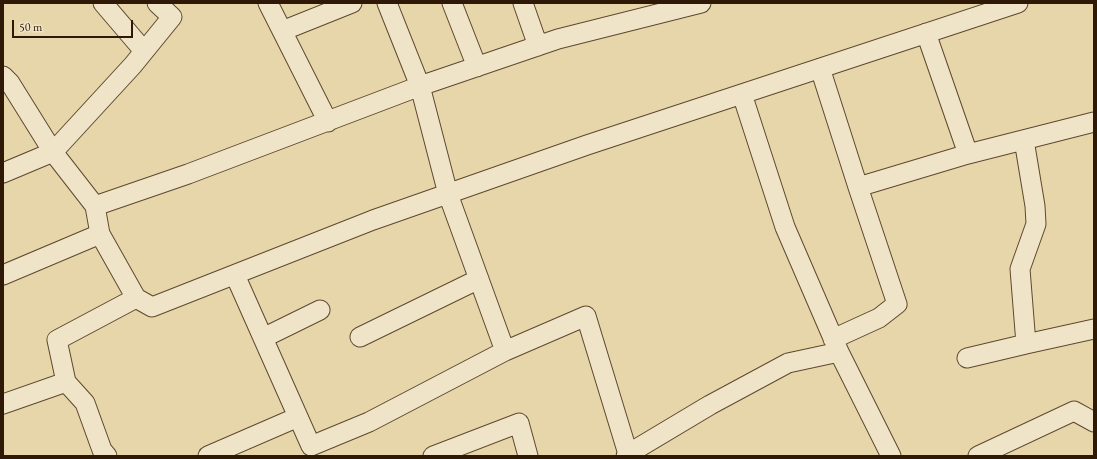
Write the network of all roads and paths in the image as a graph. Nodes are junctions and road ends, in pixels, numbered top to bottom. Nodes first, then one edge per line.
1 (103, 3) edge
2 (157, 3) edge
3 (268, 3) edge
4 (352, 3) edge
5 (387, 3) edge
6 (452, 3) edge
7 (524, 3) edge
8 (701, 3) edge
9 (1018, 3) edge
10 (654, 9) edge
11 (282, 31) junction
12 (926, 33) junction
13 (538, 46) junction
14 (144, 51) junction
15 (477, 67) junction
16 (820, 68) junction
17 (3, 76) edge
18 (420, 86) junction
19 (742, 94) junction
20 (328, 122) junction
21 (1094, 122) edge
22 (1024, 140) junction
23 (53, 152) junction
24 (968, 154) junction
25 (3, 173) edge
26 (858, 187) junction
27 (448, 194) junction
28 (95, 206) junction
29 (100, 234) junction
30 (3, 275) edge
31 (235, 275) junction
32 (479, 278) junction
33 (136, 298) junction
34 (320, 310) dead end
35 (1094, 329) edge
36 (360, 337) dead end
37 (263, 338) junction
38 (1026, 344) junction
39 (836, 345) junction
40 (506, 351) junction
41 (967, 358) dead end
42 (66, 382) junction
43 (3, 404) edge
44 (298, 417) junction
45 (1094, 422) edge
46 (101, 454) edge
47 (627, 455) edge
48 (208, 456) edge
49 (433, 456) edge
50 (528, 456) edge
51 (891, 456) edge
52 (978, 456) edge

1 - 14 street
2 - 14 street
3 - 11 street
4 - 11 street
5 - 18 street
6 - 15 street
7 - 13 street
8 - 10 street
9 - 12 street
10 - 13 street
11 - 20 street
12 - 16 street
12 - 24 street
13 - 15 street
14 - 23 street
15 - 18 street
16 - 19 street
16 - 26 street
17 - 23 street
18 - 20 street
18 - 27 street
19 - 27 street
19 - 39 street
20 - 28 street
21 - 22 street
22 - 24 street
22 - 38 street
23 - 25 street
23 - 28 street
24 - 26 street
26 - 39 street
27 - 31 street
27 - 32 street
28 - 29 street
29 - 30 street
29 - 33 street
31 - 33 street
31 - 37 street
32 - 36 street
32 - 40 street
33 - 42 street
34 - 37 street
35 - 38 street
37 - 44 street
38 - 41 street
39 - 47 street
39 - 51 street
40 - 44 street
40 - 47 street
42 - 43 street
42 - 46 street
44 - 48 street
45 - 52 street
49 - 50 street

